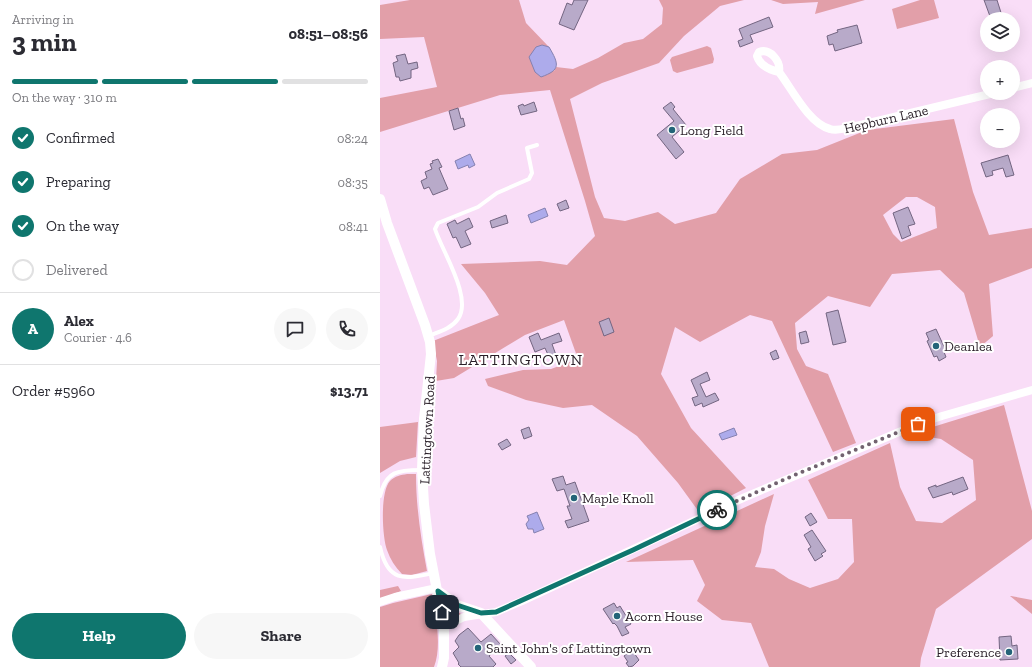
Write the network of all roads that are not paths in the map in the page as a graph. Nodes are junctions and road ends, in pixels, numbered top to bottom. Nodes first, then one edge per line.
1 (779, 72) dead end
2 (1032, 83) edge
3 (1020, 86) edge
4 (980, 96) edge
5 (537, 145) dead end
6 (380, 198) edge
7 (428, 336) junction
8 (1032, 390) edge
9 (422, 470) junction
10 (380, 496) edge
11 (380, 547) edge
12 (434, 572) junction
13 (437, 590) junction
14 (380, 602) edge
15 (481, 613) junction
16 (444, 627) junction
17 (442, 667) edge
18 (531, 667) edge

1 - 4 street, Hepburn Lane
2 - 3 street
5 - 7 lane
6 - 7 street, Lattingtown Road
7 - 9 street, Lattingtown Road
8 - 15 street
9 - 10 lane
9 - 12 street, Lattingtown Road
11 - 12 lane
12 - 13 street, Lattingtown Road
13 - 14 street
13 - 15 street
13 - 16 street, Lattingtown Road
15 - 16 street
15 - 18 street
16 - 17 street, Lattingtown Road

